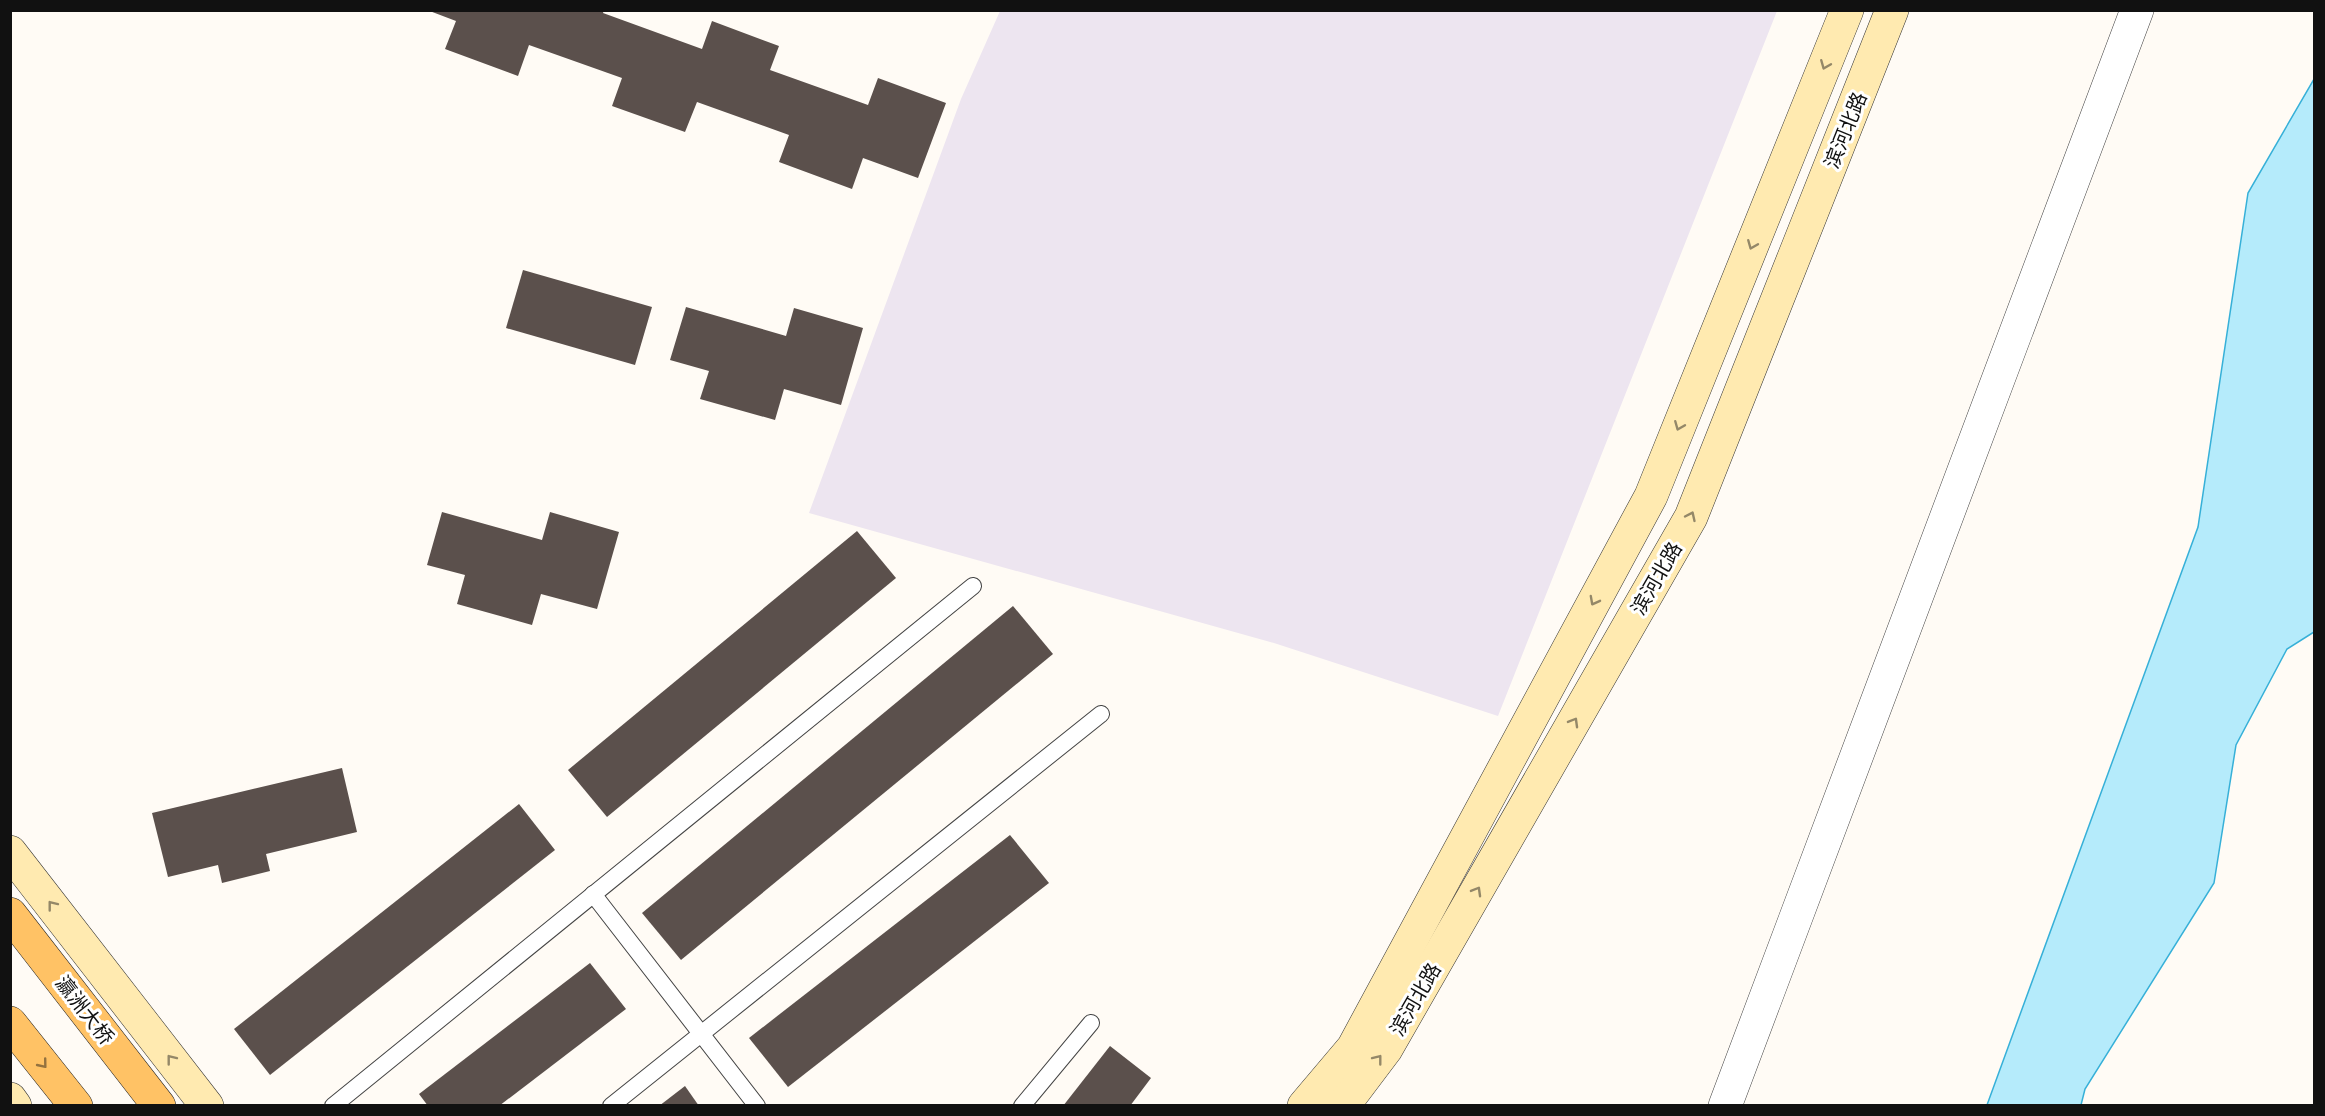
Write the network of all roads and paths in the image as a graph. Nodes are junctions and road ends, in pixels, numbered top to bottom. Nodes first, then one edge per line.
1 (1847, 10) edge
2 (1892, 10) edge
3 (2137, 10) edge
4 (973, 586) dead end
5 (1101, 714) dead end
6 (10, 852) edge
7 (593, 894) junction
8 (10, 915) edge
9 (10, 1023) edge
10 (1091, 1023) dead end
11 (701, 1034) junction
12 (10, 1099) edge
13 (15, 1106) edge
14 (76, 1106) edge
15 (159, 1106) edge
16 (207, 1106) edge
17 (333, 1106) edge
18 (611, 1106) edge
19 (757, 1106) edge
20 (1022, 1106) edge
21 (1304, 1106) edge
22 (1342, 1106) edge
23 (1725, 1106) edge

1 -> 21 main road, 滨河北路
22 -> 2 main road, 滨河北路
3 - 23 street
4 - 7 lane
5 - 11 lane
16 -> 6 main road
7 - 11 lane
7 - 17 lane
8 - 15 main road, 瀛洲大桥
9 -> 14 main road
10 - 20 lane
11 - 18 lane
11 - 19 lane
12 - 13 main road

